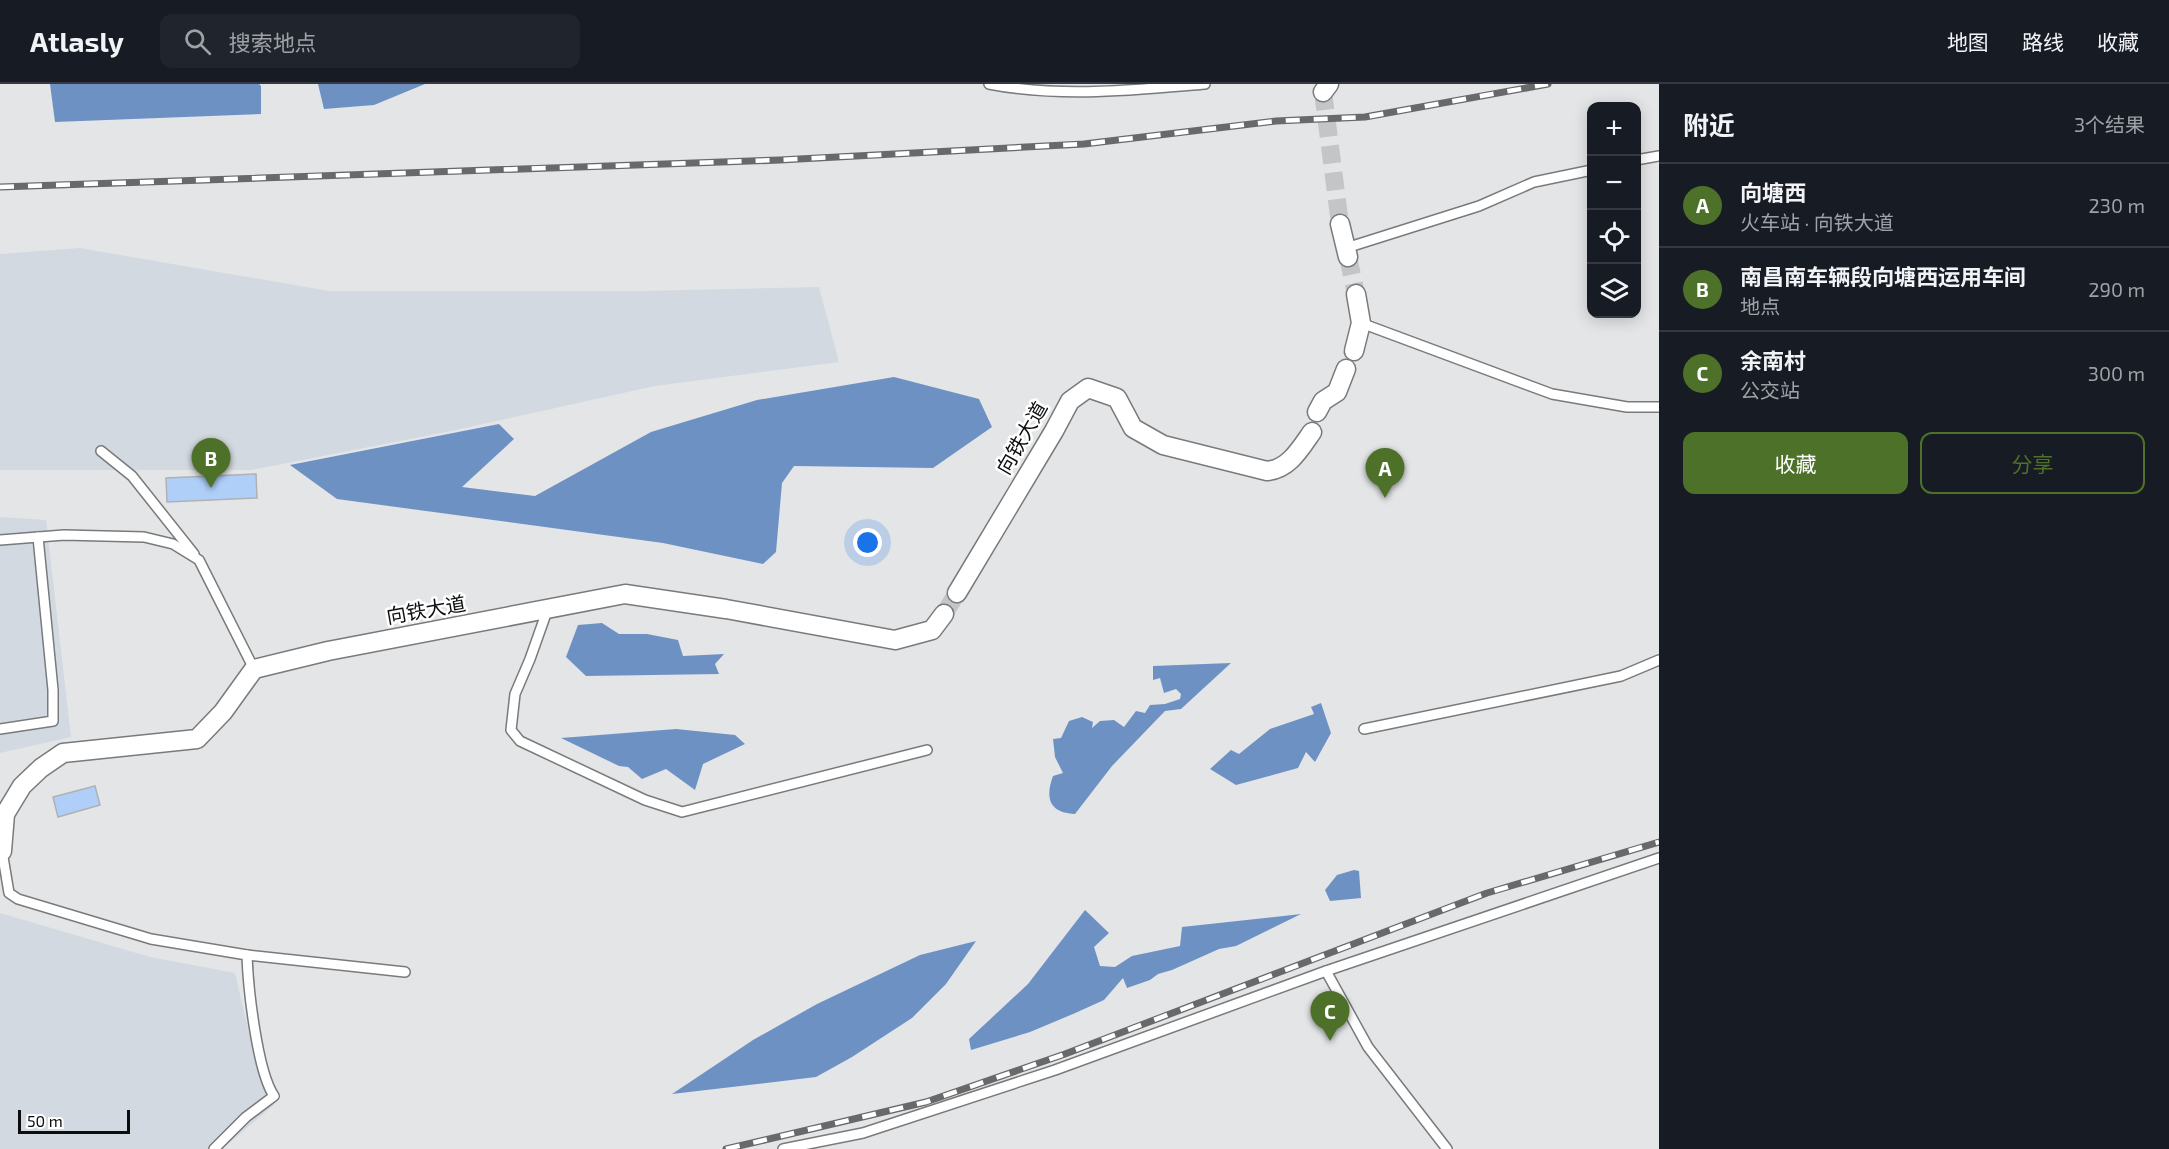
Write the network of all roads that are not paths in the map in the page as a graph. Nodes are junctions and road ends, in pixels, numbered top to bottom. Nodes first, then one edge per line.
1 (989, 84) edge
2 (1205, 84) edge
3 (1659, 156) edge
4 (1641, 159) edge
5 (1587, 171) edge
6 (1340, 224) tunnel mouth
7 (1347, 253) joint
8 (1356, 294) tunnel mouth
9 (1360, 323) junction
10 (1354, 351) dead end
11 (1346, 369) dead end
12 (1659, 407) edge
13 (1317, 412) dead end
14 (1312, 432) dead end
15 (102, 451) dead end
16 (38, 537) junction
17 (0, 540) edge
18 (199, 560) junction
19 (957, 593) tunnel mouth
20 (547, 611) junction
21 (944, 614) tunnel mouth
22 (1659, 660) edge
23 (254, 669) junction
24 (0, 729) edge
25 (1364, 729) dead end
26 (927, 750) dead end
27 (1, 851) edge
28 (1659, 858) edge
29 (247, 955) junction
30 (1326, 971) junction
31 (405, 972) dead end
32 (214, 1149) edge
33 (783, 1149) edge
34 (1447, 1149) edge

1 - 2 lane
3 - 4 lane
5 - 7 lane
6 - 7 street
8 - 9 street
9 - 10 street
9 - 12 lane
11 - 13 street
14 - 19 street, 向铁大道
15 - 18 lane
16 - 17 lane
16 - 18 lane
16 - 24 lane
18 - 23 lane
20 - 21 street, 向铁大道
20 - 23 street, 向铁大道
20 - 26 lane
22 - 25 lane
23 - 27 street
27 - 29 lane
28 - 30 lane
29 - 31 lane
29 - 32 lane
30 - 33 lane
30 - 34 lane

